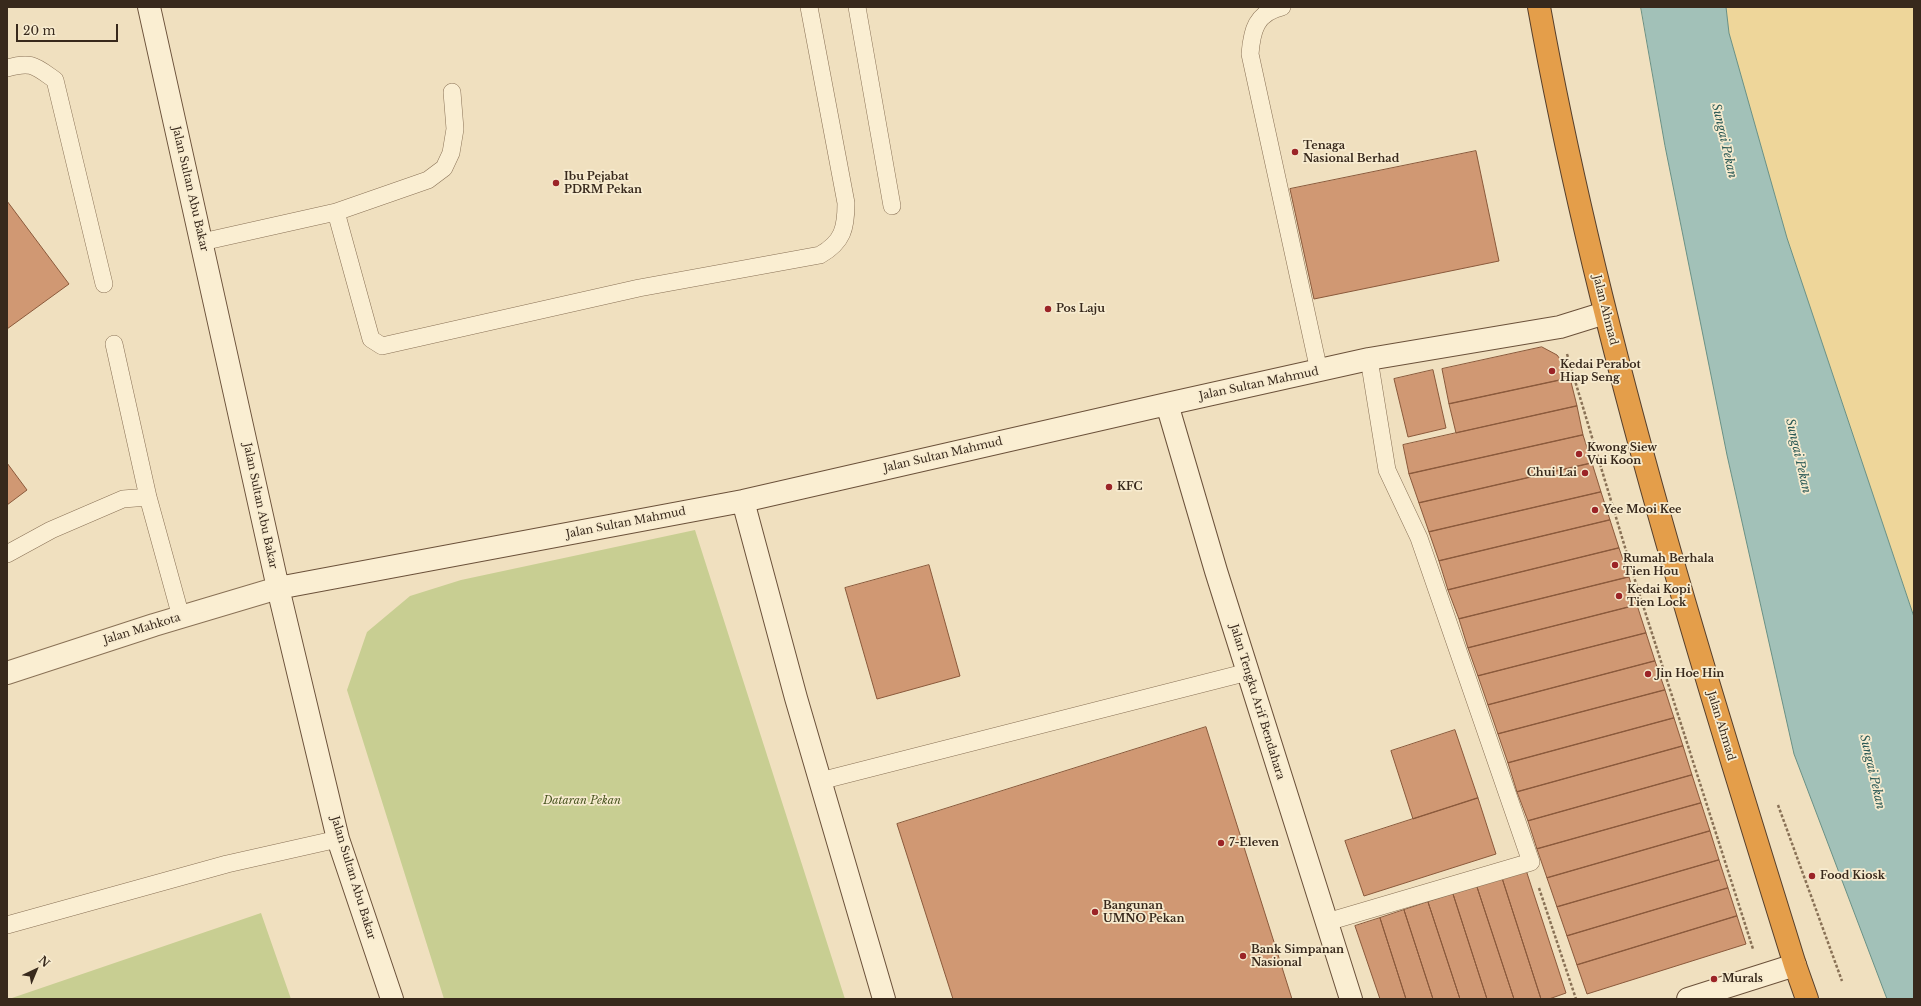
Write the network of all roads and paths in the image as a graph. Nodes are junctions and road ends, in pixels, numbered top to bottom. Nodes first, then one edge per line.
1 (149, 7) edge
2 (809, 7) edge
3 (857, 7) edge
4 (1282, 7) edge
5 (1539, 7) edge
6 (7, 68) edge
7 (452, 92) dead end
8 (892, 206) dead end
9 (336, 212) junction
10 (202, 242) junction
11 (104, 284) dead end
12 (1604, 313) junction
13 (114, 344) dead end
14 (1567, 352) dead end
15 (1369, 359) junction
16 (1319, 370) junction
17 (1167, 404) junction
18 (148, 497) junction
19 (743, 501) junction
20 (7, 554) edge
21 (278, 588) junction
22 (181, 617) junction
23 (1248, 672) junction
24 (7, 673) edge
25 (820, 780) junction
26 (1778, 804) dead end
27 (338, 839) junction
28 (1531, 862) junction
29 (1327, 922) junction
30 (7, 925) edge
31 (1795, 965) junction
32 (1762, 976) junction
33 (1842, 981) dead end
34 (392, 999) edge
35 (884, 999) edge
36 (1351, 999) edge
37 (1576, 999) edge
38 (1688, 999) edge
39 (1807, 999) edge

1 - 10 street, Jalan Sultan Abu Bakar
2 - 9 lane
3 - 8 lane
4 - 16 lane
5 - 12 highway, Jalan Ahmad
6 - 11 lane
7 - 9 lane
9 - 10 lane
10 - 21 street, Jalan Sultan Abu Bakar
12 - 15 street, Jalan Sultan Mahmud
12 - 31 highway, Jalan Ahmad
13 - 18 lane
14 - 32 path
15 - 16 street, Jalan Sultan Mahmud
15 - 28 lane
16 - 17 street, Jalan Sultan Mahmud
17 - 19 street, Jalan Sultan Mahmud
17 - 23 street, Jalan Tengku Arif Bendahara
18 - 20 lane
18 - 22 lane
19 - 21 street, Jalan Sultan Mahmud
19 - 25 street
21 - 22 street, Jalan Mahkota
21 - 27 street, Jalan Sultan Abu Bakar
22 - 24 street, Jalan Mahkota
23 - 25 lane
23 - 29 street, Jalan Tengku Arif Bendahara
25 - 35 street
26 - 33 path
27 - 30 lane
27 - 34 street, Jalan Sultan Abu Bakar
28 - 29 lane
28 - 37 path
29 - 36 street, Jalan Tengku Arif Bendahara
31 - 32 street
31 - 39 highway, Jalan Ahmad
32 - 38 street

